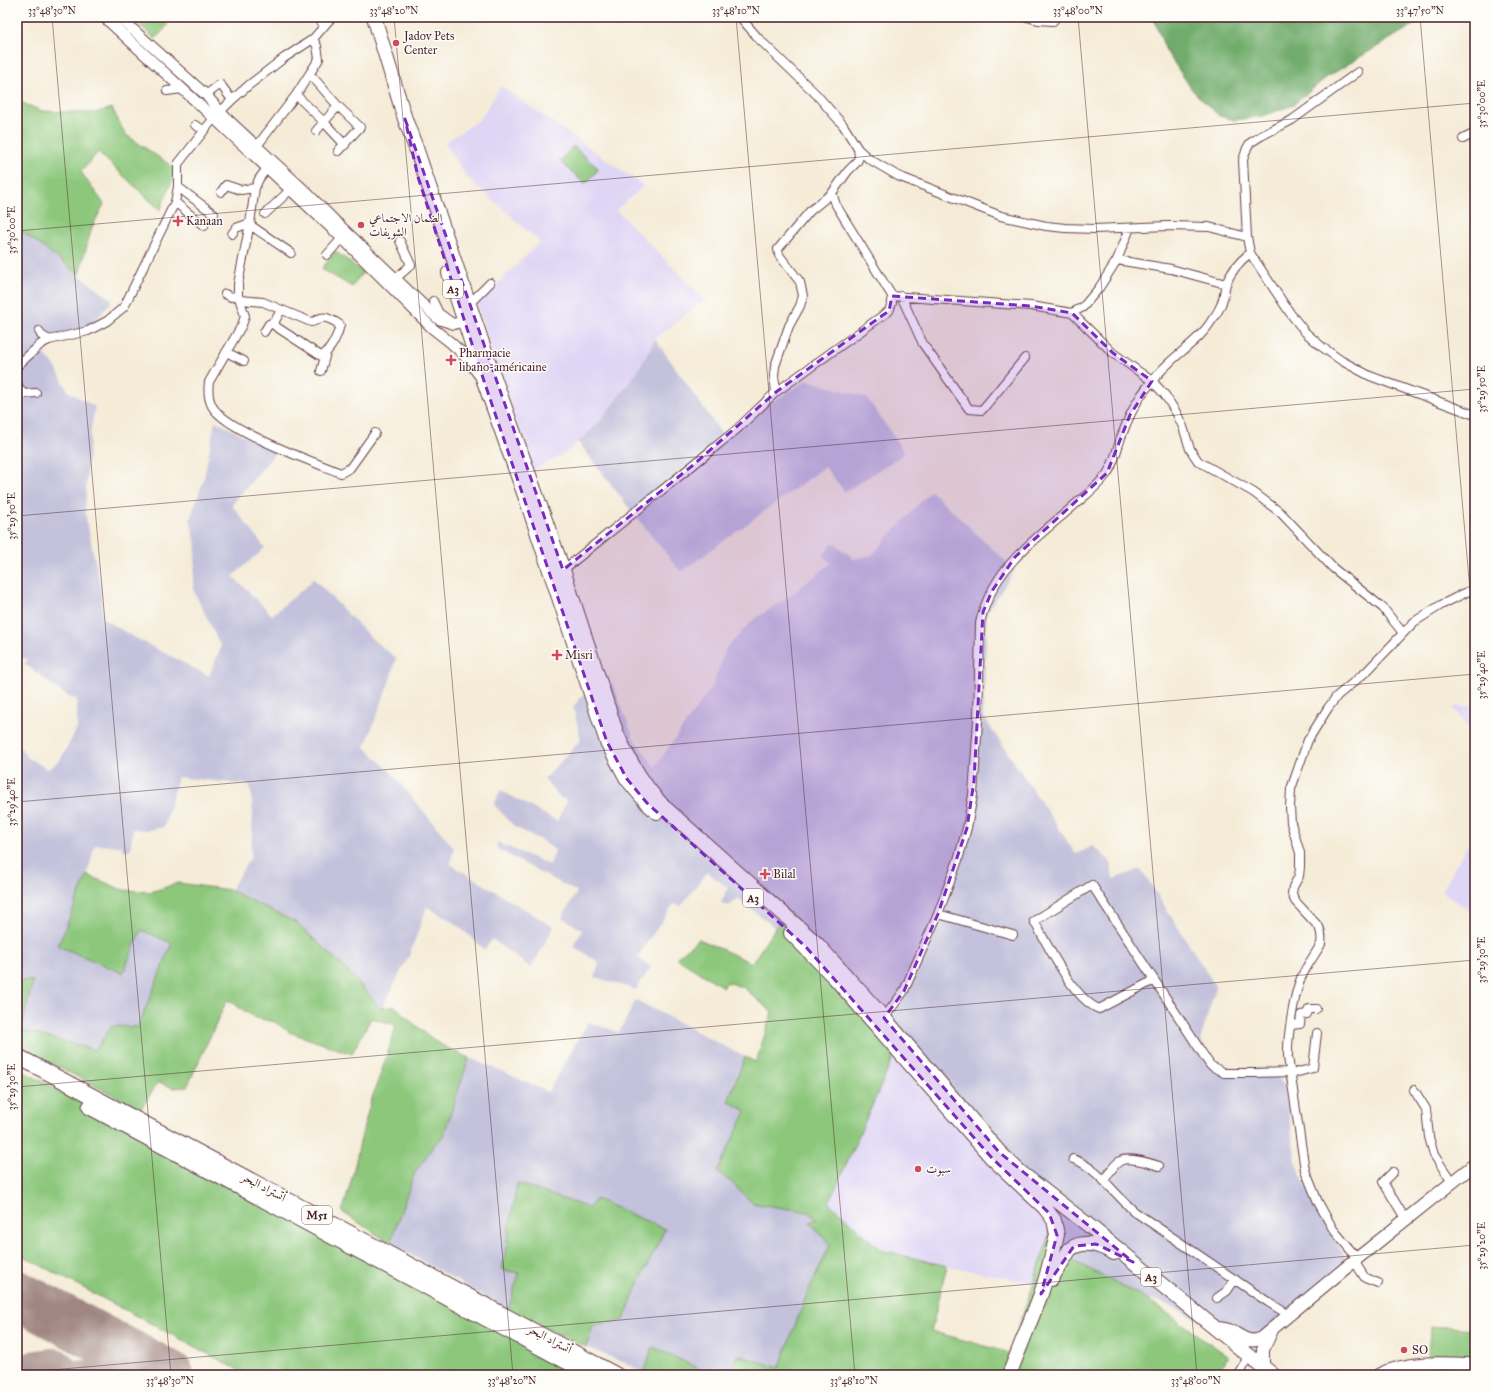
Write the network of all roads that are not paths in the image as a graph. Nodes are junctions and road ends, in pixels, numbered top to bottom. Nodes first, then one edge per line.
1 (104, 17) edge
2 (119, 17) edge
3 (318, 17) edge
4 (332, 17) edge
5 (374, 17) edge
6 (740, 17) edge
7 (1027, 17) edge
8 (1056, 17) edge
9 (324, 26) junction
10 (313, 39) junction
11 (1358, 72) dead end
12 (310, 74) junction
13 (182, 89) junction
14 (167, 91) dead end
15 (206, 95) junction
16 (296, 95) junction
17 (232, 100) junction
18 (338, 106) junction
19 (217, 114) junction
20 (405, 119) junction
21 (323, 122) junction
22 (195, 125) dead end
23 (204, 130) junction
24 (316, 131) dead end
25 (1475, 133) edge
26 (1463, 139) dead end
27 (345, 144) junction
28 (257, 146) junction
29 (858, 149) junction
30 (338, 151) dead end
31 (870, 159) junction
32 (854, 165) junction
33 (266, 168) junction
34 (178, 184) junction
35 (255, 188) junction
36 (290, 190) junction
37 (221, 192) dead end
38 (832, 193) junction
39 (175, 202) junction
40 (213, 210) dead end
41 (265, 214) dead end
42 (250, 224) junction
43 (204, 226) dead end
44 (1130, 228) junction
45 (232, 234) dead end
46 (1246, 237) junction
47 (342, 238) junction
48 (400, 241) dead end
49 (291, 253) dead end
50 (1250, 253) junction
51 (327, 255) dead end
52 (1117, 260) junction
53 (396, 279) junction
54 (490, 282) dead end
55 (1226, 284) junction
56 (225, 294) dead end
57 (892, 296) junction
58 (901, 296) junction
59 (239, 298) junction
60 (433, 301) dead end
61 (469, 304) junction
62 (280, 310) junction
63 (1072, 313) junction
64 (275, 321) junction
65 (459, 323) junction
66 (39, 331) dead end
67 (264, 332) dead end
68 (49, 340) junction
69 (226, 352) junction
70 (326, 353) junction
71 (1025, 358) dead end
72 (244, 361) dead end
73 (17, 366) edge
74 (321, 371) dead end
75 (484, 381) junction
76 (1152, 381) junction
77 (17, 384) edge
78 (776, 392) junction
79 (36, 393) dead end
80 (1475, 415) edge
81 (375, 433) dead end
82 (563, 570) junction
83 (1475, 588) edge
84 (1403, 633) junction
85 (938, 914) junction
86 (1013, 935) dead end
87 (1154, 980) junction
88 (1316, 1009) dead end
89 (884, 1018) junction
90 (1291, 1025) junction
91 (1317, 1033) dead end
92 (17, 1056) edge
93 (17, 1068) edge
94 (1291, 1073) junction
95 (1414, 1090) dead end
96 (1072, 1159) dead end
97 (1475, 1164) edge
98 (1159, 1166) dead end
99 (1393, 1172) dead end
100 (1104, 1181) junction
101 (1452, 1182) junction
102 (1406, 1220) junction
103 (1356, 1260) junction
104 (1133, 1262) junction
105 (1235, 1279) junction
106 (1378, 1283) dead end
107 (1041, 1294) junction
108 (1217, 1298) dead end
109 (1289, 1315) junction
110 (1216, 1328) junction
111 (1273, 1329) junction
112 (1248, 1354) junction
113 (1475, 1365) edge
114 (1268, 1370) edge
115 (592, 1375) edge
116 (616, 1375) edge
117 (1009, 1375) edge
118 (1239, 1375) edge
119 (1378, 1375) edge

1 - 13 street
2 - 15 street
3 - 9 street
4 - 9 street
5 - 20 highway, A3
6 - 29 street
7 - 8 street
9 - 10 street
10 - 12 street
10 - 17 street
11 - 46 street
12 - 16 street
12 - 18 street
13 - 14 street
13 - 19 street
15 - 17 street
15 - 19 street
16 - 21 street
16 - 28 street
17 - 19 street
18 - 21 street
18 - 27 street
19 - 23 street
19 - 28 street
19 - 33 street
20 - 61 highway, A3
20 - 65 highway, A3
21 - 24 street
21 - 27 street
22 - 23 street
23 - 34 street
25 - 26 street
27 - 30 street
28 - 53 street
29 - 31 street
29 - 32 street
31 - 32 street
31 - 44 street
32 - 38 street
33 - 35 street
33 - 36 street
34 - 39 street
34 - 40 street
35 - 37 street
35 - 42 street
36 - 41 street
36 - 47 street
38 - 57 street
38 - 78 street
39 - 43 street
39 - 68 street
42 - 45 street
42 - 49 street
42 - 59 street
44 - 46 street
44 - 52 street
46 - 50 street
47 - 51 street
47 - 75 street
48 - 53 street
50 - 55 street
50 - 80 street
52 - 55 street
52 - 63 street
53 - 65 street
54 - 61 street
55 - 76 street
56 - 59 street
57 - 58 street
57 - 78 street
58 - 63 street
58 - 71 street
59 - 62 street
59 - 69 street
60 - 65 street
61 - 82 highway, A3
62 - 64 street
62 - 70 street
63 - 76 street
64 - 67 street
64 - 70 street
65 - 75 highway, A3
66 - 68 street
68 - 73 street
69 - 72 street
69 - 81 street
70 - 74 street
75 - 107 highway, A3
76 - 84 street
76 - 85 street
77 - 79 street
78 - 82 street
82 - 89 highway, A3
83 - 84 street
84 - 90 street
85 - 86 street
85 - 89 street
87 - 87 street
87 - 94 street
88 - 90 street
89 - 104 highway, A3
90 - 94 street
91 - 94 street
92 - 116 highway, أتستراد البحر / M51
93 - 115 highway, أتستراد البحر / M51
94 - 103 street
95 - 101 street
96 - 100 street
97 - 101 main road
98 - 100 street
99 - 102 street
100 - 105 street
101 - 102 main road
102 - 103 main road
103 - 106 street
103 - 109 main road
104 - 107 highway
104 - 110 highway, A3
105 - 108 street
105 - 109 street
107 - 117 highway, A3
109 - 111 main road
110 - 111 main road
110 - 112 highway, A3
111 - 114 main road
112 - 114 highway, A3
112 - 118 street
113 - 119 main road

